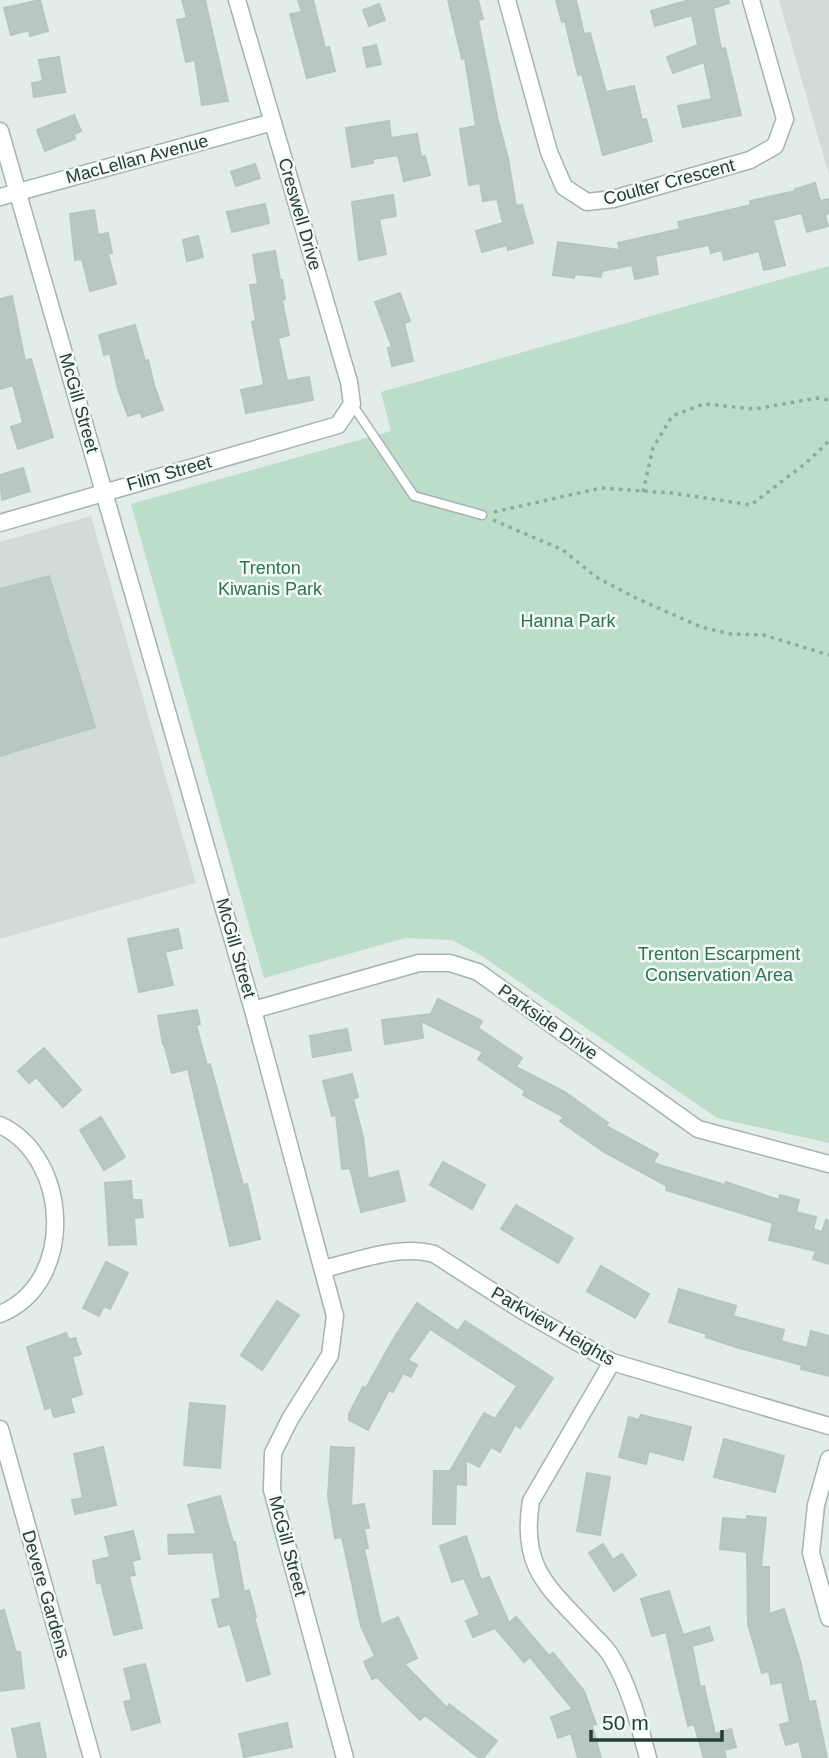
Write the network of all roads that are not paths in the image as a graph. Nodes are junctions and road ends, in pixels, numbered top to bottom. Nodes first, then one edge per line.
1 (237, 0) edge
2 (507, 0) edge
3 (751, 0) edge
4 (273, 122) junction
5 (0, 131) edge
6 (17, 193) junction
7 (0, 198) edge
8 (352, 404) junction
9 (105, 492) junction
10 (482, 514) road end
11 (0, 523) edge
12 (253, 1010) junction
13 (0, 1125) edge
14 (829, 1164) edge
15 (323, 1269) junction
16 (0, 1314) edge
17 (612, 1362) junction
18 (829, 1426) edge
19 (0, 1429) edge
20 (829, 1459) edge
21 (829, 1618) edge
22 (92, 1758) edge
23 (345, 1758) edge
24 (649, 1758) edge

1 - 4 street, Creswell Drive
2 - 3 street, Coulter Crescent
4 - 6 street, MacLellan Avenue
4 - 8 street, Creswell Drive
5 - 6 street, McGill Street
6 - 7 street, MacLellan Avenue
6 - 9 street, McGill Street
8 - 9 street, Film Street
8 - 10 lane
9 - 11 street, Film Street
9 - 12 street, McGill Street
12 - 14 street, Parkside Drive
12 - 15 street, McGill Street
13 - 16 street
15 - 17 street, Parkview Heights
15 - 23 street, McGill Street
17 - 18 street, Parkview Heights
17 - 24 street
19 - 22 street, Devere Gardens
20 - 21 street

